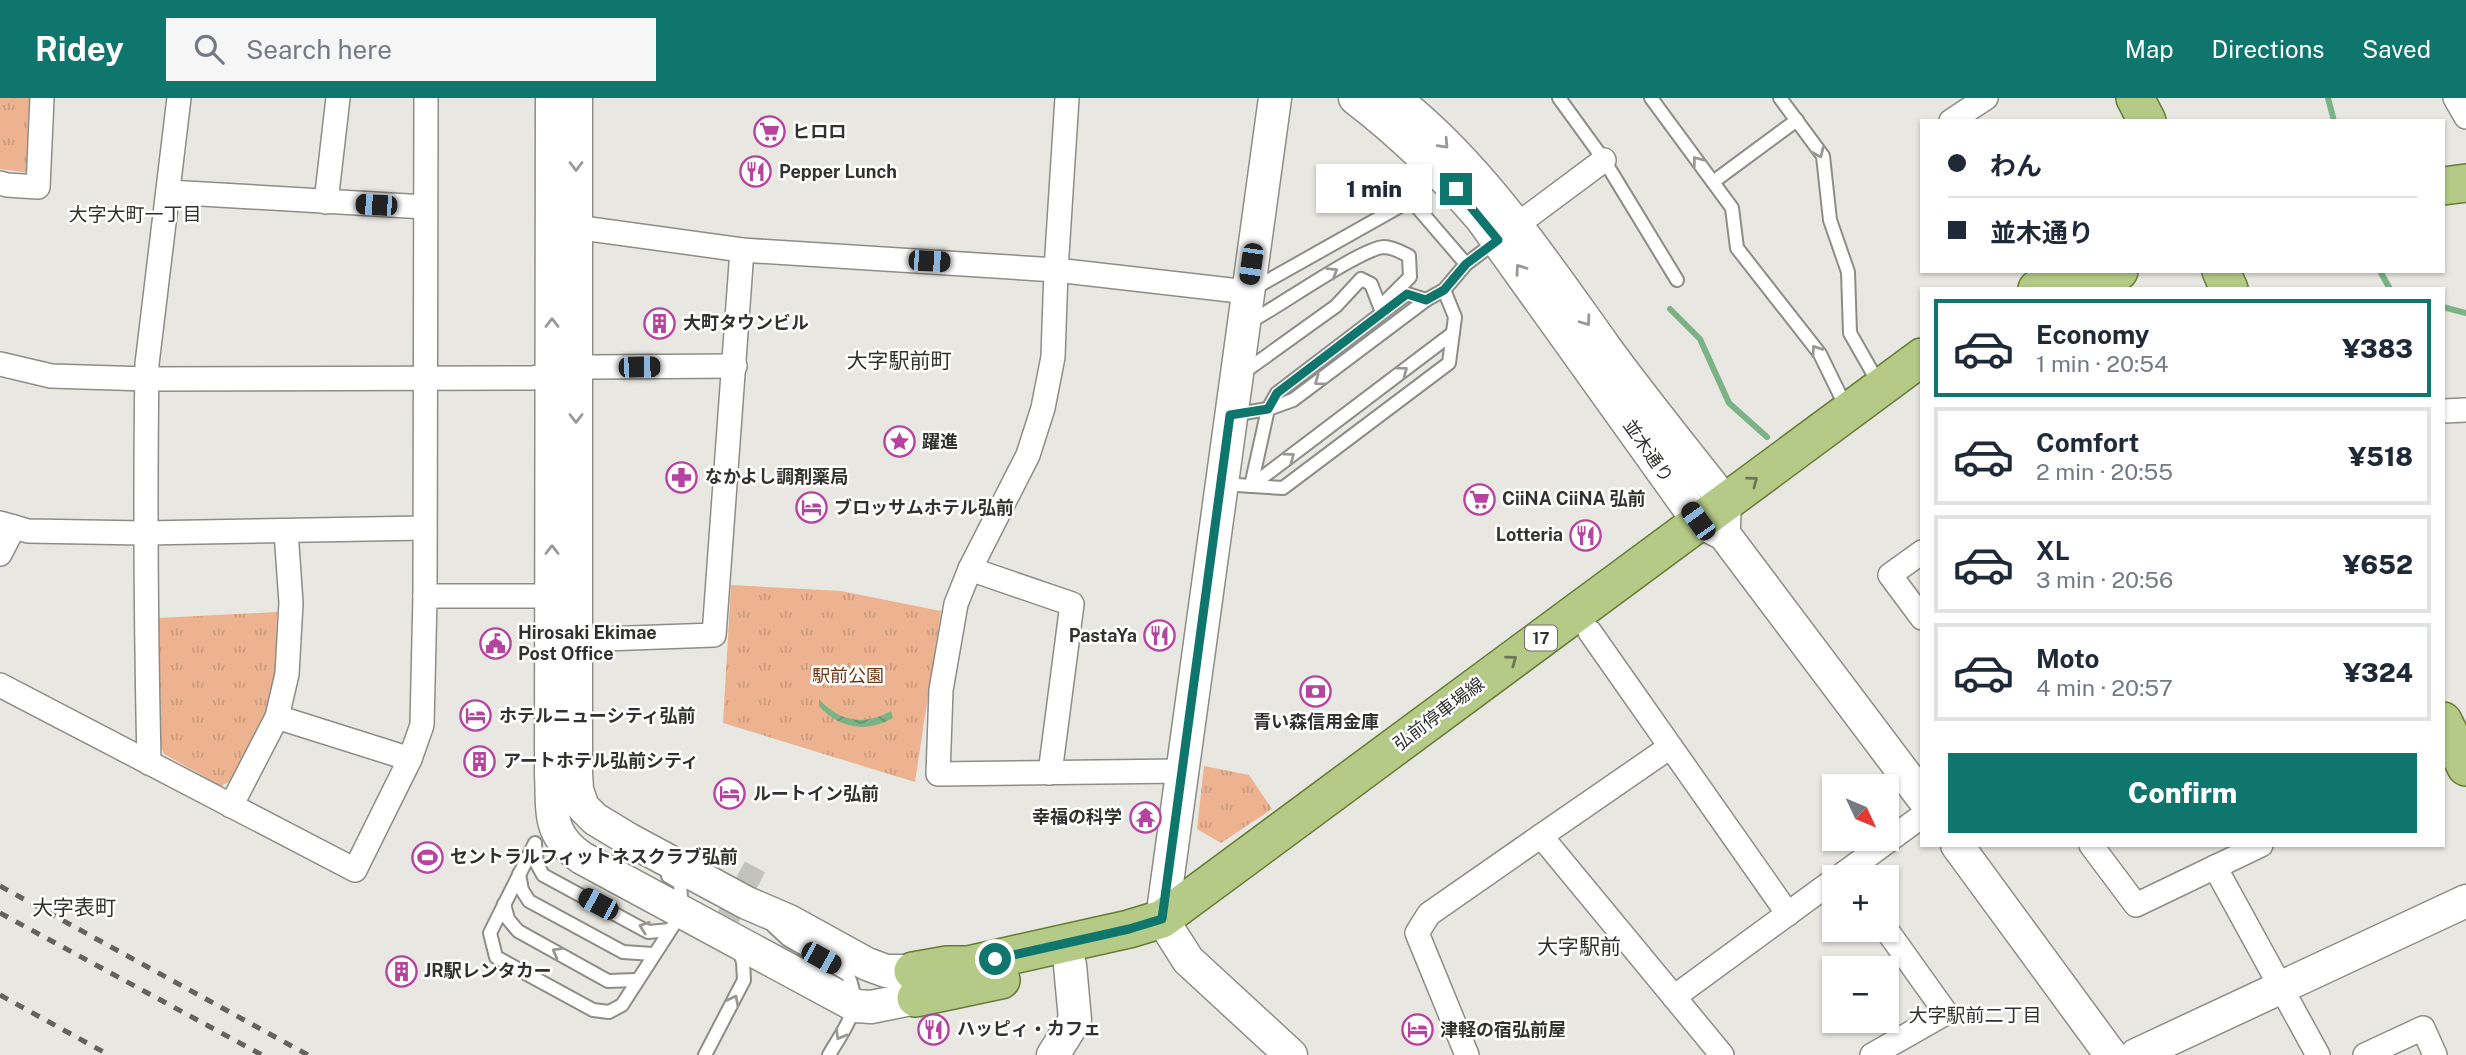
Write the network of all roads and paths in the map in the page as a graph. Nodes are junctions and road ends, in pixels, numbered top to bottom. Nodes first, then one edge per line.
1 (42, 98) edge
2 (179, 98) edge
3 (338, 98) edge
4 (426, 98) edge
5 (552, 98) edge
6 (576, 98) edge
7 (1067, 98) edge
8 (1275, 98) edge
9 (1355, 98) edge
10 (1559, 98) edge
11 (1651, 98) edge
12 (1780, 98) edge
13 (1986, 98) edge
14 (2135, 98) edge
15 (2455, 98) edge
16 (1404, 100) edge
17 (2466, 117) edge
18 (1954, 119) edge
19 (2146, 119) edge
20 (1797, 120) junction
21 (1604, 160) junction
22 (2466, 162) edge
23 (2445, 164) edge
24 (1713, 182) junction
25 (0, 183) edge
26 (2466, 183) edge
27 (2445, 186) edge
28 (168, 192) junction
29 (326, 202) junction
30 (425, 207) junction
31 (576, 227) junction
32 (1508, 232) junction
33 (742, 250) junction
34 (1466, 264) junction
35 (1056, 270) junction
36 (2066, 273) edge
37 (2115, 273) edge
38 (1677, 280) dead end
39 (2041, 287) edge
40 (2088, 287) edge
41 (1444, 290) junction
42 (1248, 292) junction
43 (1243, 326) junction
44 (1453, 333) junction
45 (1920, 359) edge
46 (0, 364) edge
47 (735, 366) junction
48 (564, 372) junction
49 (1236, 378) junction
50 (147, 379) junction
51 (426, 380) junction
52 (1881, 386) junction
53 (1920, 389) edge
54 (1268, 409) junction
55 (1850, 409) junction
56 (2466, 410) edge
57 (2445, 411) edge
58 (1230, 415) junction
59 (1236, 485) junction
60 (1716, 519) junction
61 (7, 525) edge
62 (424, 528) junction
63 (286, 531) junction
64 (144, 533) junction
65 (1920, 553) edge
66 (0, 554) edge
67 (970, 569) junction
68 (425, 596) junction
69 (552, 596) junction
70 (1920, 615) edge
71 (1590, 632) junction
72 (576, 640) junction
73 (0, 685) edge
74 (278, 717) junction
75 (2445, 726) edge
76 (1670, 747) junction
77 (410, 759) junction
78 (149, 763) junction
79 (2466, 768) edge
80 (1182, 771) junction
81 (1049, 773) junction
82 (1920, 794) edge
83 (231, 806) junction
84 (568, 811) junction
85 (1920, 818) edge
86 (1541, 836) junction
87 (628, 839) junction
88 (1958, 847) edge
89 (2092, 847) edge
90 (2257, 847) edge
91 (1857, 865) edge
92 (2215, 867) junction
93 (519, 874) junction
94 (1822, 890) edge
95 (2466, 901) edge
96 (747, 903) junction
97 (505, 904) junction
98 (1788, 915) junction
99 (676, 921) junction
100 (1168, 928) junction
101 (736, 941) junction
102 (1895, 942) edge
103 (653, 954) junction
104 (1070, 965) junction
105 (637, 980) junction
106 (914, 985) junction
107 (2282, 986) junction
108 (1674, 997) junction
109 (856, 1006) junction
110 (1905, 1047) edge
111 (705, 1055) edge
112 (829, 1055) edge
113 (1053, 1055) edge
114 (1291, 1055) edge
115 (1466, 1055) edge
116 (1722, 1055) edge
117 (1872, 1055) edge
118 (2111, 1055) edge
119 (2136, 1055) edge
120 (2318, 1055) edge
121 (2365, 1055) edge
122 (2435, 1055) edge

1 - 25 street
2 - 28 street
3 - 29 street
4 - 30 street
48 -> 5 street
6 -> 31 street
7 - 35 street
8 - 42 street
9 - 32 street, 並木通り
10 - 21 lane
24 -> 11 lane
12 - 20 lane
13 - 18 street
14 - 19 main road
15 - 17 street
16 -> 32 street, 並木通り
20 - 24 lane
20 -> 52 lane
21 - 32 street
21 - 38 lane
22 - 23 main road
55 -> 24 lane
26 - 27 main road
28 - 29 street
28 - 50 street
29 - 30 street
30 - 51 street
31 - 33 street
31 - 48 street
32 - 34 lane
32 - 60 street, 並木通り
33 - 35 street
33 - 47 street
34 - 41 lane
34 - 42 lane
35 - 42 street
35 - 67 street
36 - 39 main road
37 - 40 main road
41 - 44 lane
41 - 54 lane
42 - 43 street
43 - 49 street
43 -> 49 lane
59 -> 44 lane
44 - 59 lane
45 - 52 main road, 弘前停車場線 / 17
46 - 50 street
47 - 48 street
47 - 72 street
48 - 51 street
69 -> 48 street
48 -> 72 street
49 - 58 street
50 - 51 street
50 - 64 street
51 - 62 street
52 - 55 main road, 弘前停車場線 / 17
53 - 60 main road, 弘前停車場線 / 17
54 - 58 lane
54 - 59 lane
60 -> 55 main road, 弘前停車場線 / 17
56 - 57 street
58 - 59 street
59 - 80 street
60 - 71 main road, 弘前停車場線 / 17
60 - 82 street, 並木通り
100 -> 60 main road, 弘前停車場線 / 17
61 - 64 street
61 - 66 street
62 - 63 street
62 - 68 street
63 - 64 street
63 - 74 street
64 - 78 street
65 - 70 street
67 - 81 street
67 - 81 street
68 - 69 street
68 - 77 street
69 - 84 street
71 - 76 street
71 - 100 main road, 弘前停車場線 / 17
72 - 84 street
73 - 78 street
74 - 77 street
74 - 83 street
75 - 79 main road
76 - 86 street
76 - 98 street
77 - 83 street
78 - 83 street
80 - 81 street
80 - 100 street
84 - 87 street
84 - 99 street
85 - 91 street
86 - 108 street
86 - 115 street
87 - 96 street
87 - 99 lane
88 - 118 street
89 - 92 street
90 - 92 street
92 - 107 street
93 - 97 lane
99 -> 93 lane
93 - 103 lane
94 - 98 street
95 - 107 street
96 - 106 street
96 - 109 lane
105 -> 97 lane
97 - 105 lane
98 - 108 street
99 - 101 street
99 - 103 lane
100 - 104 main road, 弘前停車場線 / 17
100 - 106 main road, 弘前停車場線 / 17
100 - 114 street
101 - 109 street
111 -> 101 lane
102 - 110 street
103 - 105 lane
104 - 106 main road, 弘前停車場線 / 17
104 - 113 street
106 - 109 street
107 - 119 street
107 - 120 street
108 - 116 street
109 -> 112 lane
110 - 117 street
121 - 122 street

